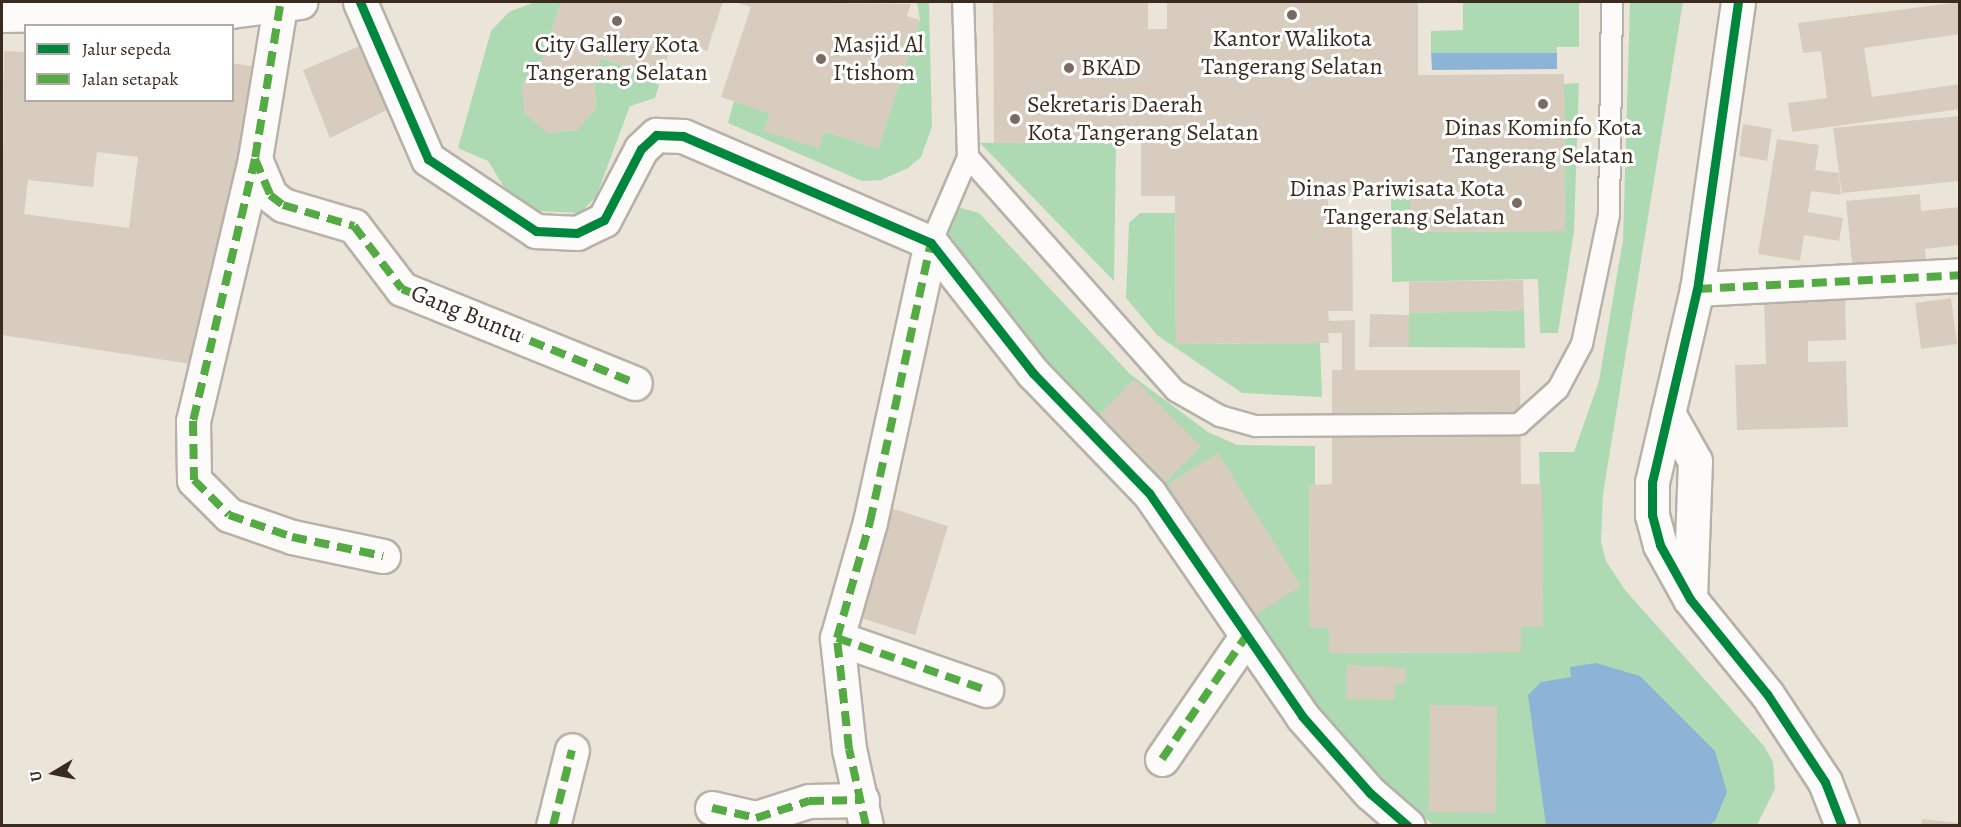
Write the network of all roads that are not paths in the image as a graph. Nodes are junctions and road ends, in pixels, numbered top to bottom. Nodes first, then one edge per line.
1 (360, 2) edge
2 (963, 2) edge
3 (1612, 2) edge
4 (1738, 2) edge
5 (290, 4) edge
6 (2, 15) edge
7 (968, 157) junction
8 (255, 159) junction
9 (931, 243) junction
10 (1959, 275) edge
11 (1697, 289) junction
12 (635, 383) dead end
13 (1668, 413) junction
14 (383, 556) dead end
15 (1690, 599) junction
16 (1247, 635) junction
17 (837, 638) junction
18 (986, 690) dead end
19 (572, 750) dead end
20 (1162, 759) dead end
21 (712, 808) dead end
22 (864, 813) edge
23 (553, 825) edge
24 (1408, 825) edge
25 (1842, 825) edge

1 - 9 street
2 - 7 lane
3 - 7 lane
4 - 11 street
5 - 6 street
5 - 8 street
7 - 9 lane
8 - 12 street, Gang Buntu
8 - 14 street
9 - 16 street
9 - 17 street
10 - 11 street
11 - 13 street
13 - 15 street
13 - 15 street
15 - 25 street
16 - 20 street
16 - 24 street
17 - 18 street
17 - 22 street
19 - 23 street
21 - 22 street

